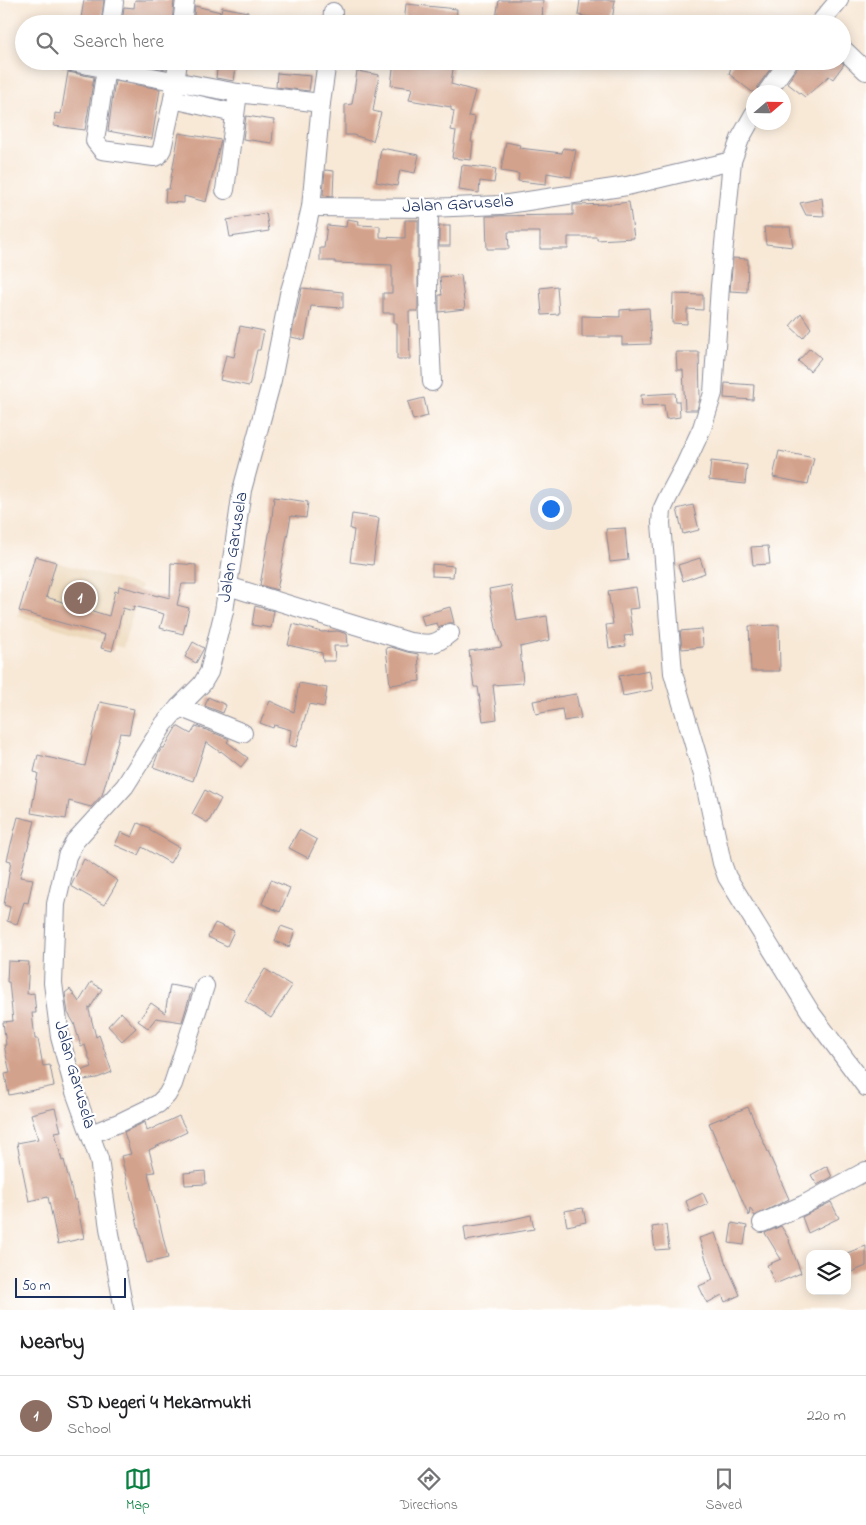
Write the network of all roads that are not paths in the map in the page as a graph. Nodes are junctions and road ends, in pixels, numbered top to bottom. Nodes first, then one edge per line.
1 (185, 0) edge
2 (838, 0) edge
3 (114, 2) dead end
4 (112, 15) edge
5 (183, 15) edge
6 (826, 15) edge
7 (851, 57) edge
8 (106, 70) edge
9 (128, 70) edge
10 (177, 70) edge
11 (326, 70) edge
12 (783, 70) edge
13 (866, 71) edge
14 (175, 81) junction
15 (772, 85) edge
16 (238, 93) junction
17 (173, 99) junction
18 (321, 103) junction
19 (234, 113) junction
20 (746, 128) edge
21 (732, 161) junction
22 (225, 190) dead end
23 (311, 207) junction
24 (429, 208) junction
25 (432, 382) dead end
26 (228, 586) junction
27 (450, 633) dead end
28 (179, 707) junction
29 (243, 733) dead end
30 (205, 986) dead end
31 (866, 1088) edge
32 (91, 1134) junction
33 (866, 1172) edge
34 (762, 1222) dead end
35 (124, 1310) edge

1 - 5 street
2 - 6 street
3 - 4 street
7 - 13 street
8 - 17 street
9 - 14 street
10 - 14 street
11 - 18 street
12 - 15 street
14 - 16 street
14 - 17 street
16 - 18 street
16 - 19 street
17 - 19 street
18 - 23 street
19 - 22 street
20 - 21 street
21 - 24 street, Jalan Garusela
21 - 31 street
23 - 24 street, Jalan Garusela
23 - 26 street, Jalan Garusela
24 - 25 street
26 - 27 street
26 - 28 street, Jalan Garusela
28 - 29 street
28 - 32 street, Jalan Garusela
30 - 32 street
32 - 35 street, Jalan Garusela
33 - 34 street

